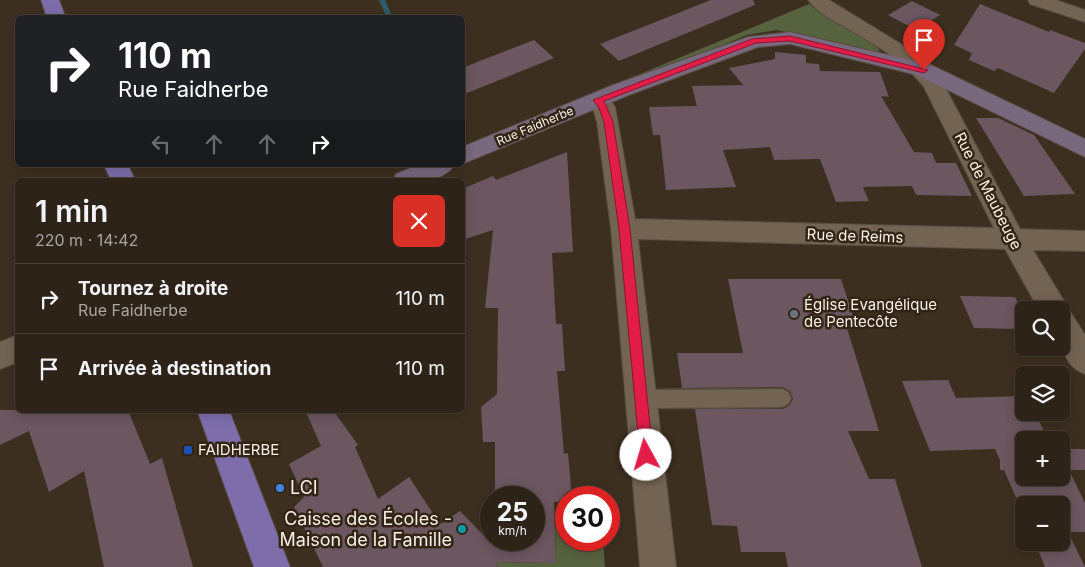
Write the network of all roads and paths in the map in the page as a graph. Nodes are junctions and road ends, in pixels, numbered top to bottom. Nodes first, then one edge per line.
1 (50, 0) edge
2 (817, 0) edge
3 (1037, 0) edge
4 (56, 15) edge
5 (1085, 16) edge
6 (924, 70) junction
7 (598, 100) junction
8 (1085, 150) edge
9 (465, 155) edge
10 (437, 167) edge
11 (411, 178) edge
12 (624, 229) junction
13 (1012, 240) junction
14 (1085, 241) edge
15 (1049, 301) edge
16 (1070, 337) edge
17 (15, 349) edge
18 (0, 356) edge
19 (1085, 361) edge
20 (782, 398) dead end
21 (640, 399) junction
22 (213, 413) edge
23 (272, 567) edge
24 (658, 567) edge

1 - 4 main road
2 - 6 street
3 - 5 street
6 - 7 street, Rue Faidherbe
6 - 8 street, Rue Faidherbe
6 - 13 street, Rue de Maubeuge
7 - 9 street, Rue Faidherbe
7 - 12 street
10 - 11 street
12 - 13 street, Rue de Reims
12 - 21 street
13 - 14 street, Rue de Reims
13 - 15 street, Rue de Maubeuge
16 - 19 street
17 - 18 street
20 - 21 lane
21 - 24 street
22 - 23 main road

